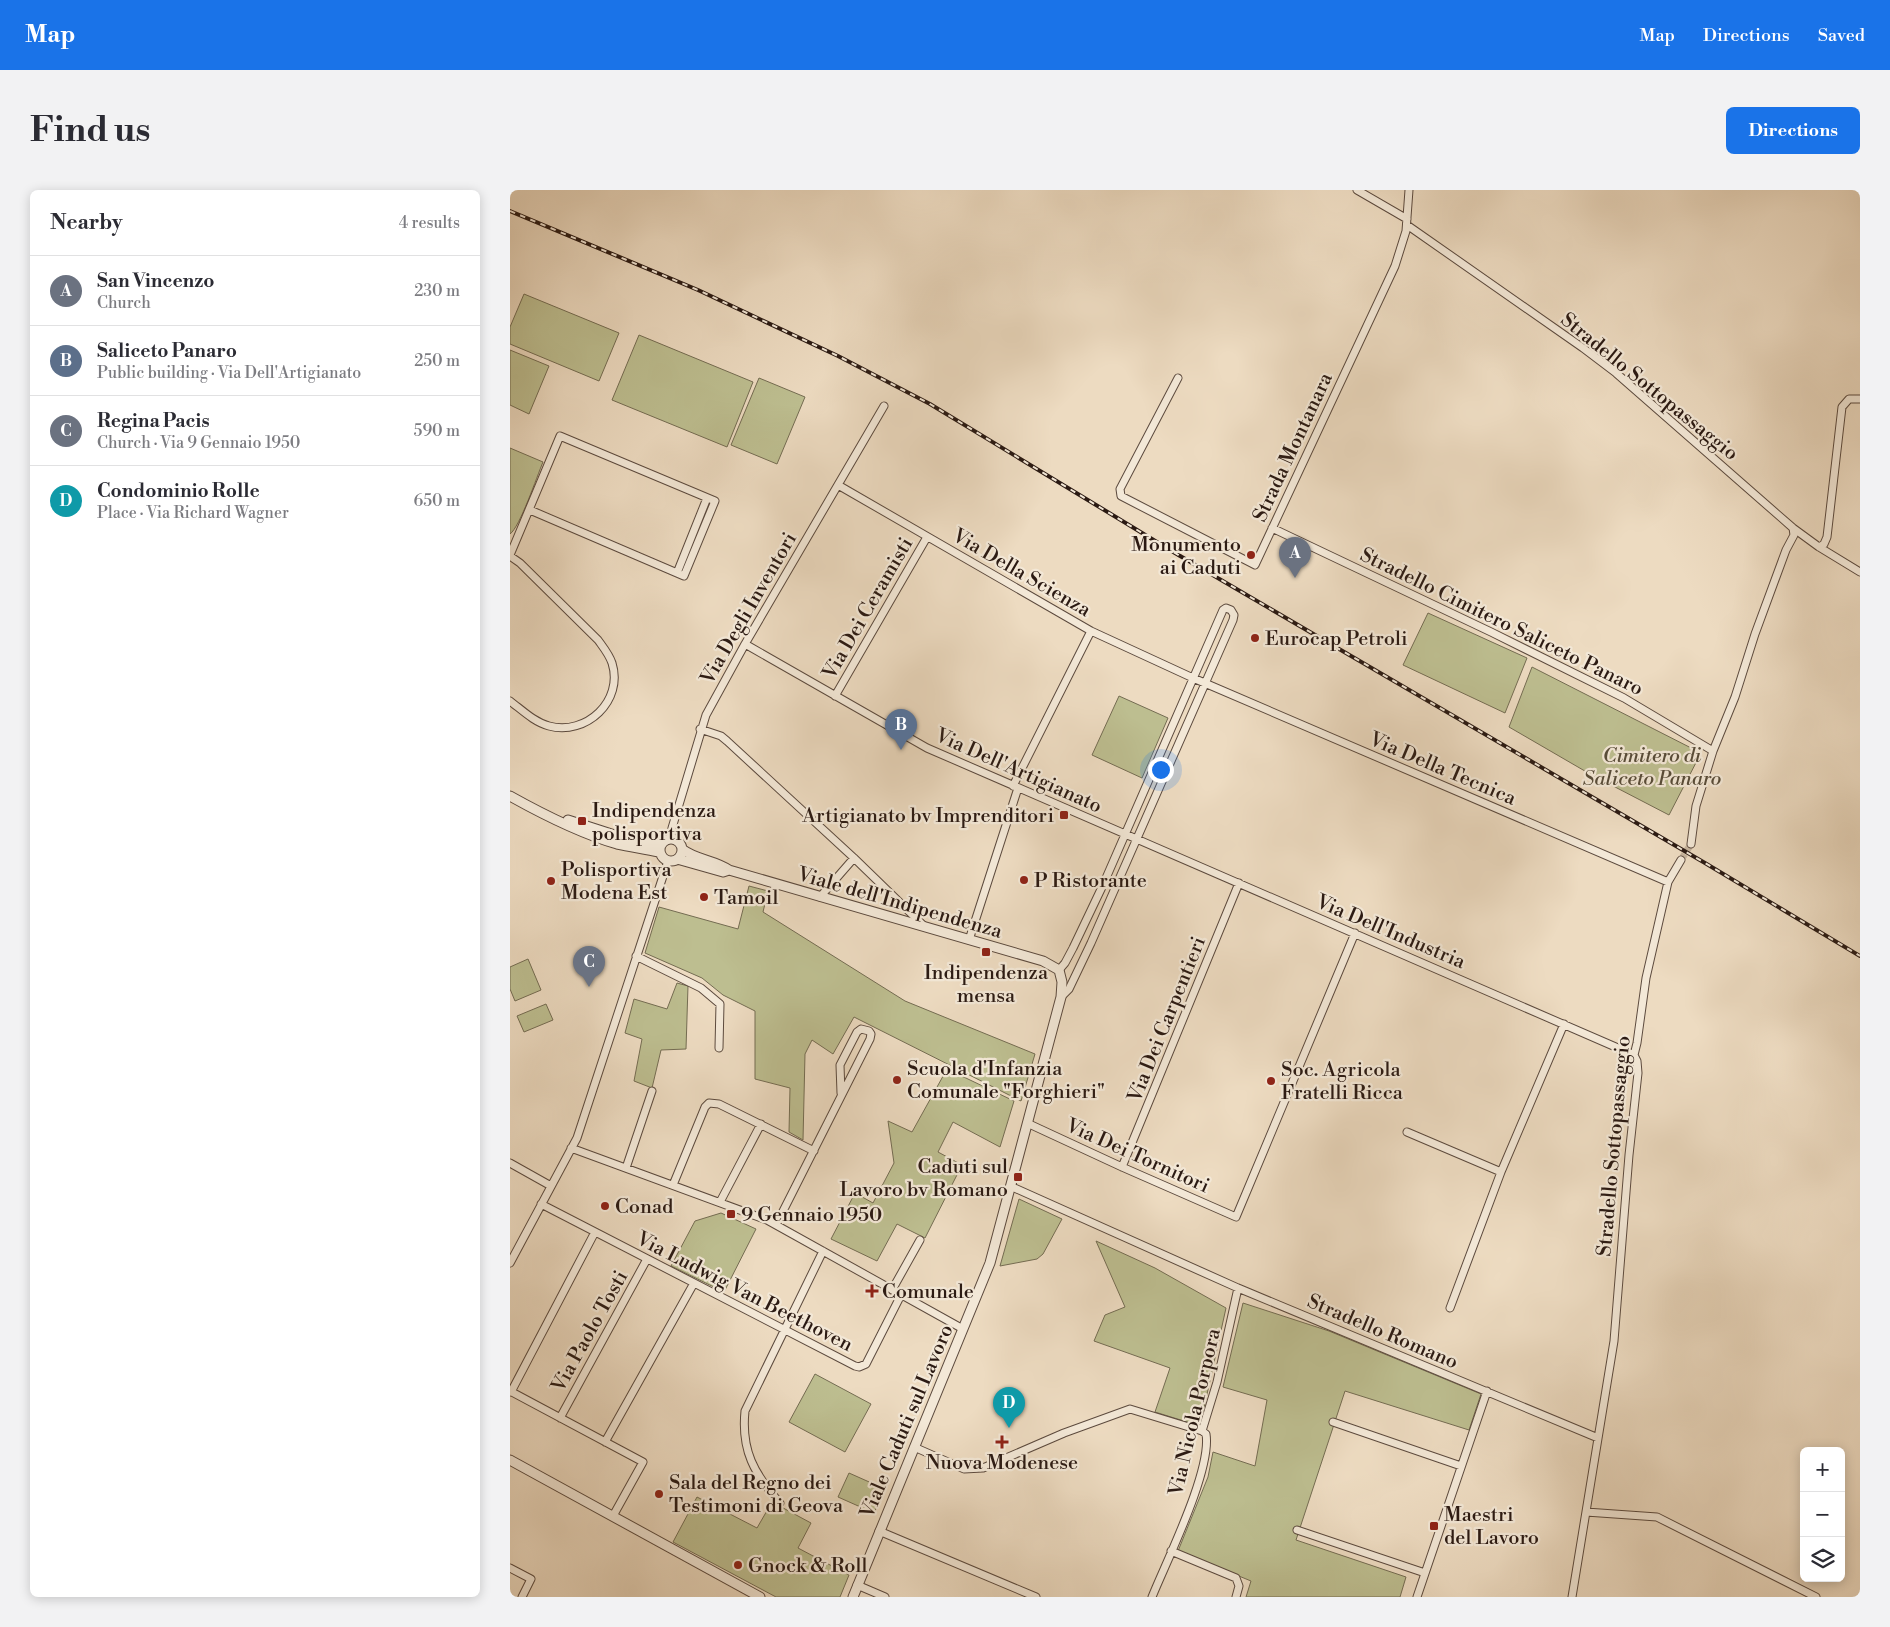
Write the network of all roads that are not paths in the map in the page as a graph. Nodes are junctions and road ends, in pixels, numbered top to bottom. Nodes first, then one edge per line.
1 (1357, 190) edge
2 (1409, 190) edge
3 (1407, 222) junction
4 (1178, 378) dead end
5 (1860, 399) edge
6 (884, 406) dead end
7 (838, 485) junction
8 (707, 498) junction
9 (530, 510) junction
10 (1272, 528) junction
11 (1794, 528) junction
12 (927, 537) junction
13 (1819, 547) junction
14 (510, 556) edge
15 (1860, 572) edge
16 (680, 575) junction
17 (1091, 631) junction
18 (745, 644) junction
19 (1193, 678) junction
20 (1205, 683) junction
21 (835, 696) junction
22 (510, 701) edge
23 (700, 729) junction
24 (1713, 751) junction
25 (1016, 787) junction
26 (510, 796) edge
27 (1125, 834) junction
28 (671, 839) junction
29 (1136, 839) junction
30 (1691, 844) tunnel mouth
31 (661, 847) junction
32 (682, 849) junction
33 (854, 858) junction
34 (677, 859) junction
35 (1681, 860) tunnel mouth
36 (668, 861) junction
37 (729, 870) junction
38 (1668, 882) junction
39 (1239, 883) junction
40 (820, 897) junction
41 (926, 927) junction
42 (1355, 933) junction
43 (969, 940) junction
44 (636, 956) junction
45 (1059, 970) junction
46 (1061, 998) junction
47 (1564, 1024) junction
48 (719, 1048) dead end
49 (1634, 1054) junction
50 (652, 1091) dead end
51 (841, 1093) junction
52 (1027, 1123) junction
53 (761, 1124) junction
54 (1407, 1132) dead end
55 (571, 1148) junction
56 (814, 1151) junction
57 (510, 1163) edge
58 (1122, 1167) junction
59 (626, 1168) junction
60 (1501, 1172) junction
61 (673, 1185) junction
62 (551, 1186) junction
63 (1010, 1186) junction
64 (720, 1202) junction
65 (541, 1204) junction
66 (776, 1225) junction
67 (595, 1232) junction
68 (920, 1240) dead end
69 (823, 1251) junction
70 (647, 1259) junction
71 (510, 1263) edge
72 (694, 1283) junction
73 (1238, 1288) junction
74 (892, 1290) junction
75 (901, 1294) junction
76 (1450, 1308) dead end
77 (963, 1329) junction
78 (784, 1330) junction
79 (511, 1391) edge
80 (1486, 1391) junction
81 (560, 1418) junction
82 (1333, 1422) dead end
83 (1202, 1431) junction
84 (1598, 1438) junction
85 (605, 1442) junction
86 (914, 1448) junction
87 (510, 1460) edge
88 (1461, 1466) junction
89 (780, 1503) dead end
90 (1586, 1512) junction
91 (613, 1516) junction
92 (1297, 1530) dead end
93 (879, 1531) junction
94 (1171, 1551) junction
95 (510, 1568) edge
96 (1425, 1573) junction
97 (858, 1585) junction
98 (522, 1597) edge
99 (760, 1597) edge
100 (853, 1597) edge
101 (884, 1597) edge
102 (1036, 1597) edge
103 (1152, 1597) edge
104 (1236, 1597) edge
105 (1417, 1597) edge
106 (1572, 1597) edge
107 (1816, 1597) edge

1 - 3 street, Stradello Sottopassaggio
2 - 3 street, Strada Montanara
3 - 10 street, Strada Montanara
3 - 11 street, Stradello Sottopassaggio
4 - 10 street, Strada Montanara
5 - 13 street
6 - 7 street, Via Degli Inventori
7 - 12 street, Via Della Scienza
7 - 18 street, Via Degli Inventori
8 - 9 street
8 - 16 street
8 - 16 street
9 - 14 street
9 - 16 street
10 - 24 street, Stradello Cimitero Saliceto Panaro
11 - 13 street, Stradello Sottopassaggio
11 - 24 street
12 - 17 street, Via Della Scienza
12 - 21 street, Via Dei Ceramisti
13 - 15 street, Stradello Sottopassaggio
14 - 22 street
17 - 19 street, Via Della Scienza
17 - 25 street
18 - 21 street, Via Dell'Artigianato
18 - 23 street, Via Degli Inventori
19 - 20 street
19 - 20 street, Viale Caduti sul Lavoro
19 - 27 street, Viale Caduti sul Lavoro
20 - 29 street, Viale Caduti sul Lavoro
20 - 38 street, Via Della Tecnica
21 - 25 street, Via Dell'Artigianato
23 - 28 street, Via Degli Inventori
23 - 33 street
24 - 30 street
25 - 27 street, Via Dell'Artigianato
25 - 43 street
26 - 31 street
27 - 29 street
27 - 45 street, Viale Caduti sul Lavoro
28 - 31 street
28 - 32 street
29 - 39 street, Via Dell'Industria
29 - 46 street, Viale Caduti sul Lavoro
31 - 36 street
32 - 34 street
32 - 37 street, Viale dell'Indipendenza
33 - 40 street
33 - 41 street
34 - 36 street
34 - 37 street, Viale dell'Indipendenza
35 - 38 street, Stradello Sottopassaggio
36 - 44 street
37 - 40 street, Viale dell'Indipendenza
38 - 49 street, Stradello Sottopassaggio
39 - 42 street, Via Dell'Industria
39 - 58 street, Via Dei Carpentieri
40 - 41 street, Viale dell'Indipendenza
41 - 43 street, Viale dell'Indipendenza
42 - 47 street, Via Dell'Industria
42 - 58 street, Via Dei Tornitori
43 - 45 street, Viale dell'Indipendenza
44 - 48 street
44 - 55 street
45 - 46 street, Viale Caduti sul Lavoro
46 - 52 street, Viale Caduti sul Lavoro
47 - 49 street, Via Dell'Industria
47 - 60 street
49 - 84 street, Stradello Sottopassaggio
50 - 59 street
51 - 51 street
51 - 56 street
52 - 58 street, Via Dei Tornitori
52 - 63 street, Viale Caduti sul Lavoro
53 - 56 street
53 - 61 street
53 - 64 street
54 - 60 street
55 - 59 street
55 - 62 street
56 - 66 street
57 - 62 street
59 - 61 street
60 - 76 street
61 - 64 street
62 - 65 street
63 - 73 street, Stradello Romano
63 - 77 street, Viale Caduti sul Lavoro
64 - 66 street
65 - 67 street, Via Ludwig Van Beethoven
65 - 71 street
66 - 69 street
67 - 70 street, Via Ludwig Van Beethoven
67 - 79 street
68 - 74 street
69 - 74 street
69 - 78 street
70 - 72 street, Via Ludwig Van Beethoven
70 - 81 street, Via Paolo Tosti
72 - 78 street, Via Ludwig Van Beethoven
72 - 85 street
73 - 80 street, Stradello Romano
73 - 83 street, Via Nicola Porpora
74 - 75 street
75 - 77 street
75 - 78 street, Via Ludwig Van Beethoven
77 - 86 street, Viale Caduti sul Lavoro
78 - 89 street
79 - 81 street
80 - 84 street, Stradello Romano
80 - 88 street
81 - 85 street
82 - 88 street
83 - 86 street
83 - 94 street, Via Nicola Porpora
84 - 90 street
85 - 91 street
86 - 93 street, Viale Caduti sul Lavoro
87 - 91 street
88 - 96 street
90 - 106 street
90 - 107 street
91 - 99 street
92 - 96 street
93 - 97 street, Viale Caduti sul Lavoro
93 - 102 street
94 - 103 street, Via Nicola Porpora
94 - 104 street
95 - 98 street
96 - 105 street
97 - 100 street, Viale Caduti sul Lavoro
97 - 101 street

